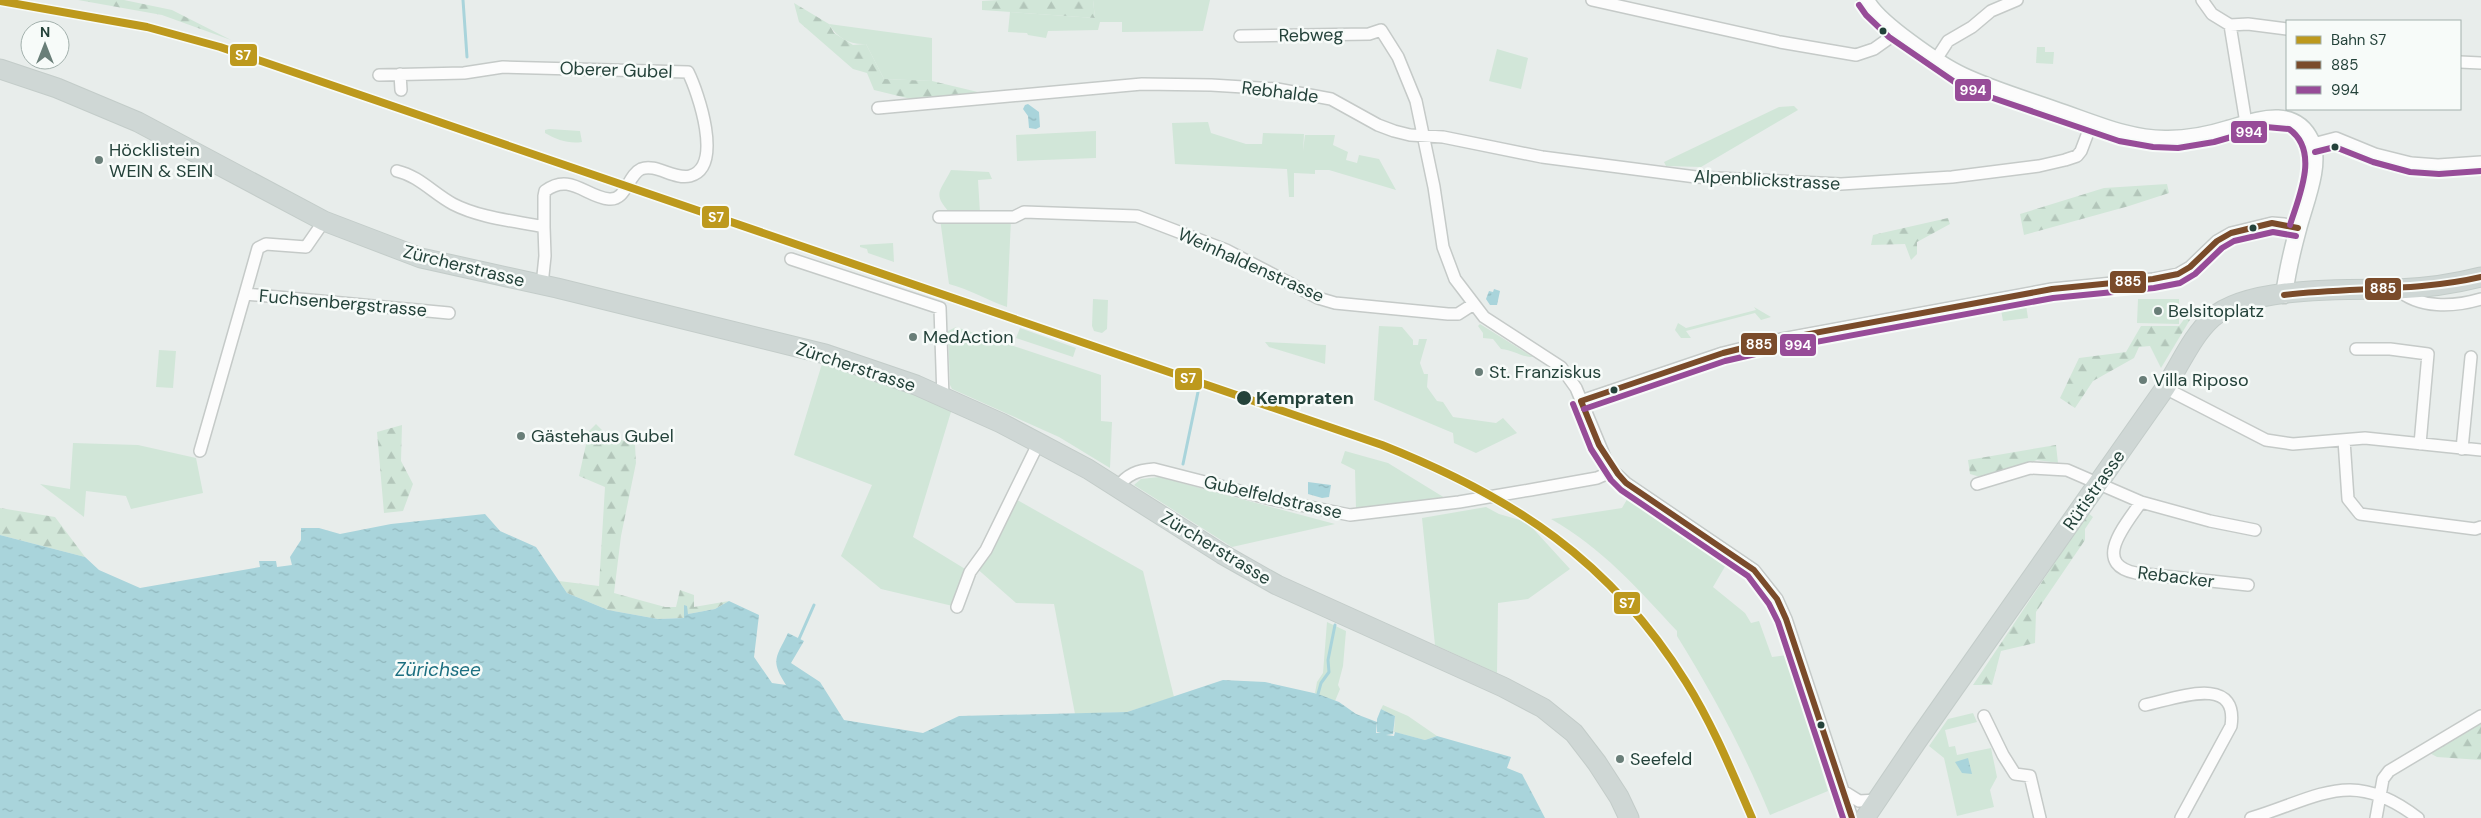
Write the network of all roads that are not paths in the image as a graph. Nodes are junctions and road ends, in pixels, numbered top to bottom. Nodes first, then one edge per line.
1 (1592, 0) edge
2 (1866, 0) edge
3 (2016, 0) edge
4 (2202, 0) edge
5 (2230, 25) junction
6 (2286, 29) edge
7 (1898, 32) junction
8 (1240, 36) dead end
9 (1935, 61) junction
10 (2461, 62) edge
11 (2481, 63) edge
12 (0, 69) edge
13 (400, 74) junction
14 (379, 76) dead end
15 (401, 90) dead end
16 (878, 108) dead end
17 (2092, 122) junction
18 (2246, 123) junction
19 (1421, 136) junction
20 (2313, 144) junction
21 (2481, 162) edge
22 (397, 171) dead end
23 (939, 217) dead end
24 (324, 221) junction
25 (544, 227) junction
26 (2298, 228) junction
27 (791, 258) dead end
28 (2481, 278) edge
29 (542, 285) junction
30 (2397, 289) junction
31 (244, 294) junction
32 (2284, 295) junction
33 (2481, 299) edge
34 (1472, 305) junction
35 (449, 313) dead end
36 (2356, 349) dead end
37 (2471, 357) dead end
38 (2166, 388) junction
39 (943, 398) junction
40 (1581, 401) junction
41 (2344, 440) junction
42 (1039, 442) junction
43 (2420, 444) junction
44 (2462, 448) junction
45 (2481, 450) edge
46 (200, 451) dead end
47 (1613, 471) junction
48 (1978, 484) dead end
49 (2098, 485) junction
50 (1117, 488) junction
51 (2141, 502) junction
52 (2481, 527) edge
53 (2255, 530) dead end
54 (2248, 585) dead end
55 (957, 607) dead end
56 (2145, 705) dead end
57 (1984, 716) dead end
58 (2481, 716) edge
59 (1843, 791) junction
60 (2380, 795) junction
61 (1878, 800) junction
62 (1629, 818) edge
63 (1852, 818) edge
64 (1865, 818) edge
65 (2040, 818) edge
66 (2181, 818) edge
67 (2251, 818) edge
68 (2376, 818) edge
69 (2418, 818) edge

1 - 7 street
2 - 7 street
3 - 9 street
4 - 5 street
5 - 6 street
5 - 18 street
7 - 9 street
8 - 19 street, Rebweg
9 - 17 street
10 - 11 street
12 - 24 main road, Zürcherstrasse
13 - 14 street, Oberer Gubel
13 - 15 street
13 - 25 street, Oberer Gubel
16 - 19 street, Rebhalde
17 - 18 street
17 - 19 street, Alpenblickstrasse
18 - 20 street
19 - 34 street
20 - 21 street
20 - 26 street
22 - 25 street
23 - 34 street, Weinhaldenstrasse
24 - 29 main road, Zürcherstrasse
24 - 31 street, Fuchsenbergstrasse
25 - 29 street, Oberer Gubel
26 - 32 street
26 - 40 street
27 - 39 street
28 - 30 main road, Rütistrasse
29 - 39 main road, Zürcherstrasse
30 - 32 main road, Rütistrasse
30 - 33 street, Rütistrasse
31 - 35 street, Fuchsenbergstrasse
31 - 46 street
32 - 38 main road, Rütistrasse
34 - 40 street
36 - 43 street
37 - 44 street
38 - 41 street
38 - 49 main road, Rütistrasse
39 - 42 main road, Zürcherstrasse
40 - 47 street
41 - 43 street
41 - 52 street
42 - 50 main road, Zürcherstrasse
42 - 55 street
43 - 44 street
44 - 45 street
47 - 50 street, Gubelfeldstrasse
47 - 59 street
48 - 49 street
49 - 51 street
49 - 61 main road, Rütistrasse
50 - 62 main road, Zürcherstrasse
51 - 53 street
51 - 54 street, Rebacker
56 - 66 street
57 - 65 street
58 - 60 street
59 - 61 street
59 - 63 street
60 - 67 street
60 - 68 street
60 - 69 street
61 - 64 main road, Rütistrasse

